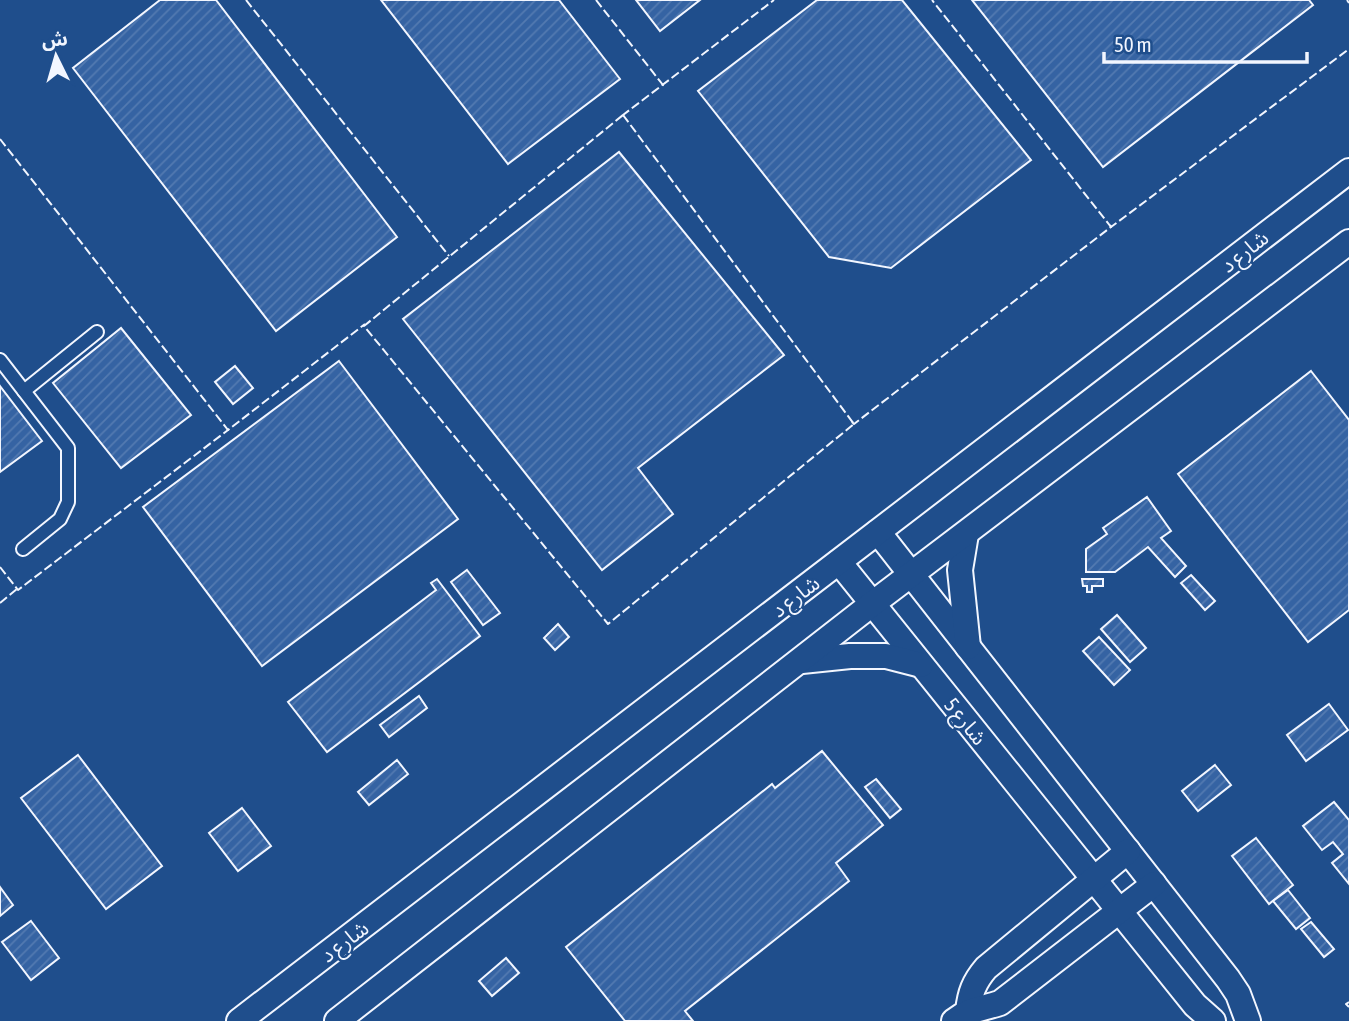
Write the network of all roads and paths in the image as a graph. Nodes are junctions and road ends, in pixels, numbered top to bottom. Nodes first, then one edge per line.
1 (1349, 171) edge
2 (1349, 242) edge
3 (97, 332) dead end
4 (0, 360) edge
5 (24, 391) junction
6 (878, 532) junction
7 (966, 534) junction
8 (23, 549) dead end
9 (839, 562) junction
10 (912, 574) junction
11 (872, 604) junction
12 (968, 648) junction
13 (801, 661) junction
14 (921, 665) junction
15 (1128, 851) junction
16 (1094, 879) junction
17 (1154, 884) junction
18 (1119, 911) junction
19 (961, 1016) edge
20 (239, 1021) edge
21 (337, 1021) edge
22 (1213, 1021) edge
23 (1248, 1021) edge

1 - 6 street, شارع د
2 - 7 street
3 - 5 lane
4 - 5 lane
5 - 8 lane
6 - 9 street, شارع د
6 - 10 street
7 - 10 street
7 - 12 street
9 - 11 street, شارع 5
9 - 20 street, شارع د
10 - 11 street
10 - 12 street
11 - 13 street
11 - 14 street, شارع 5
12 - 15 street
13 - 14 street
13 - 21 street
14 - 16 street, شارع 5
15 - 16 street
15 - 17 street
16 - 18 street, شارع 5
16 - 19 street
17 - 18 street
17 - 23 street
18 - 19 street
18 - 22 street, شارع 5

